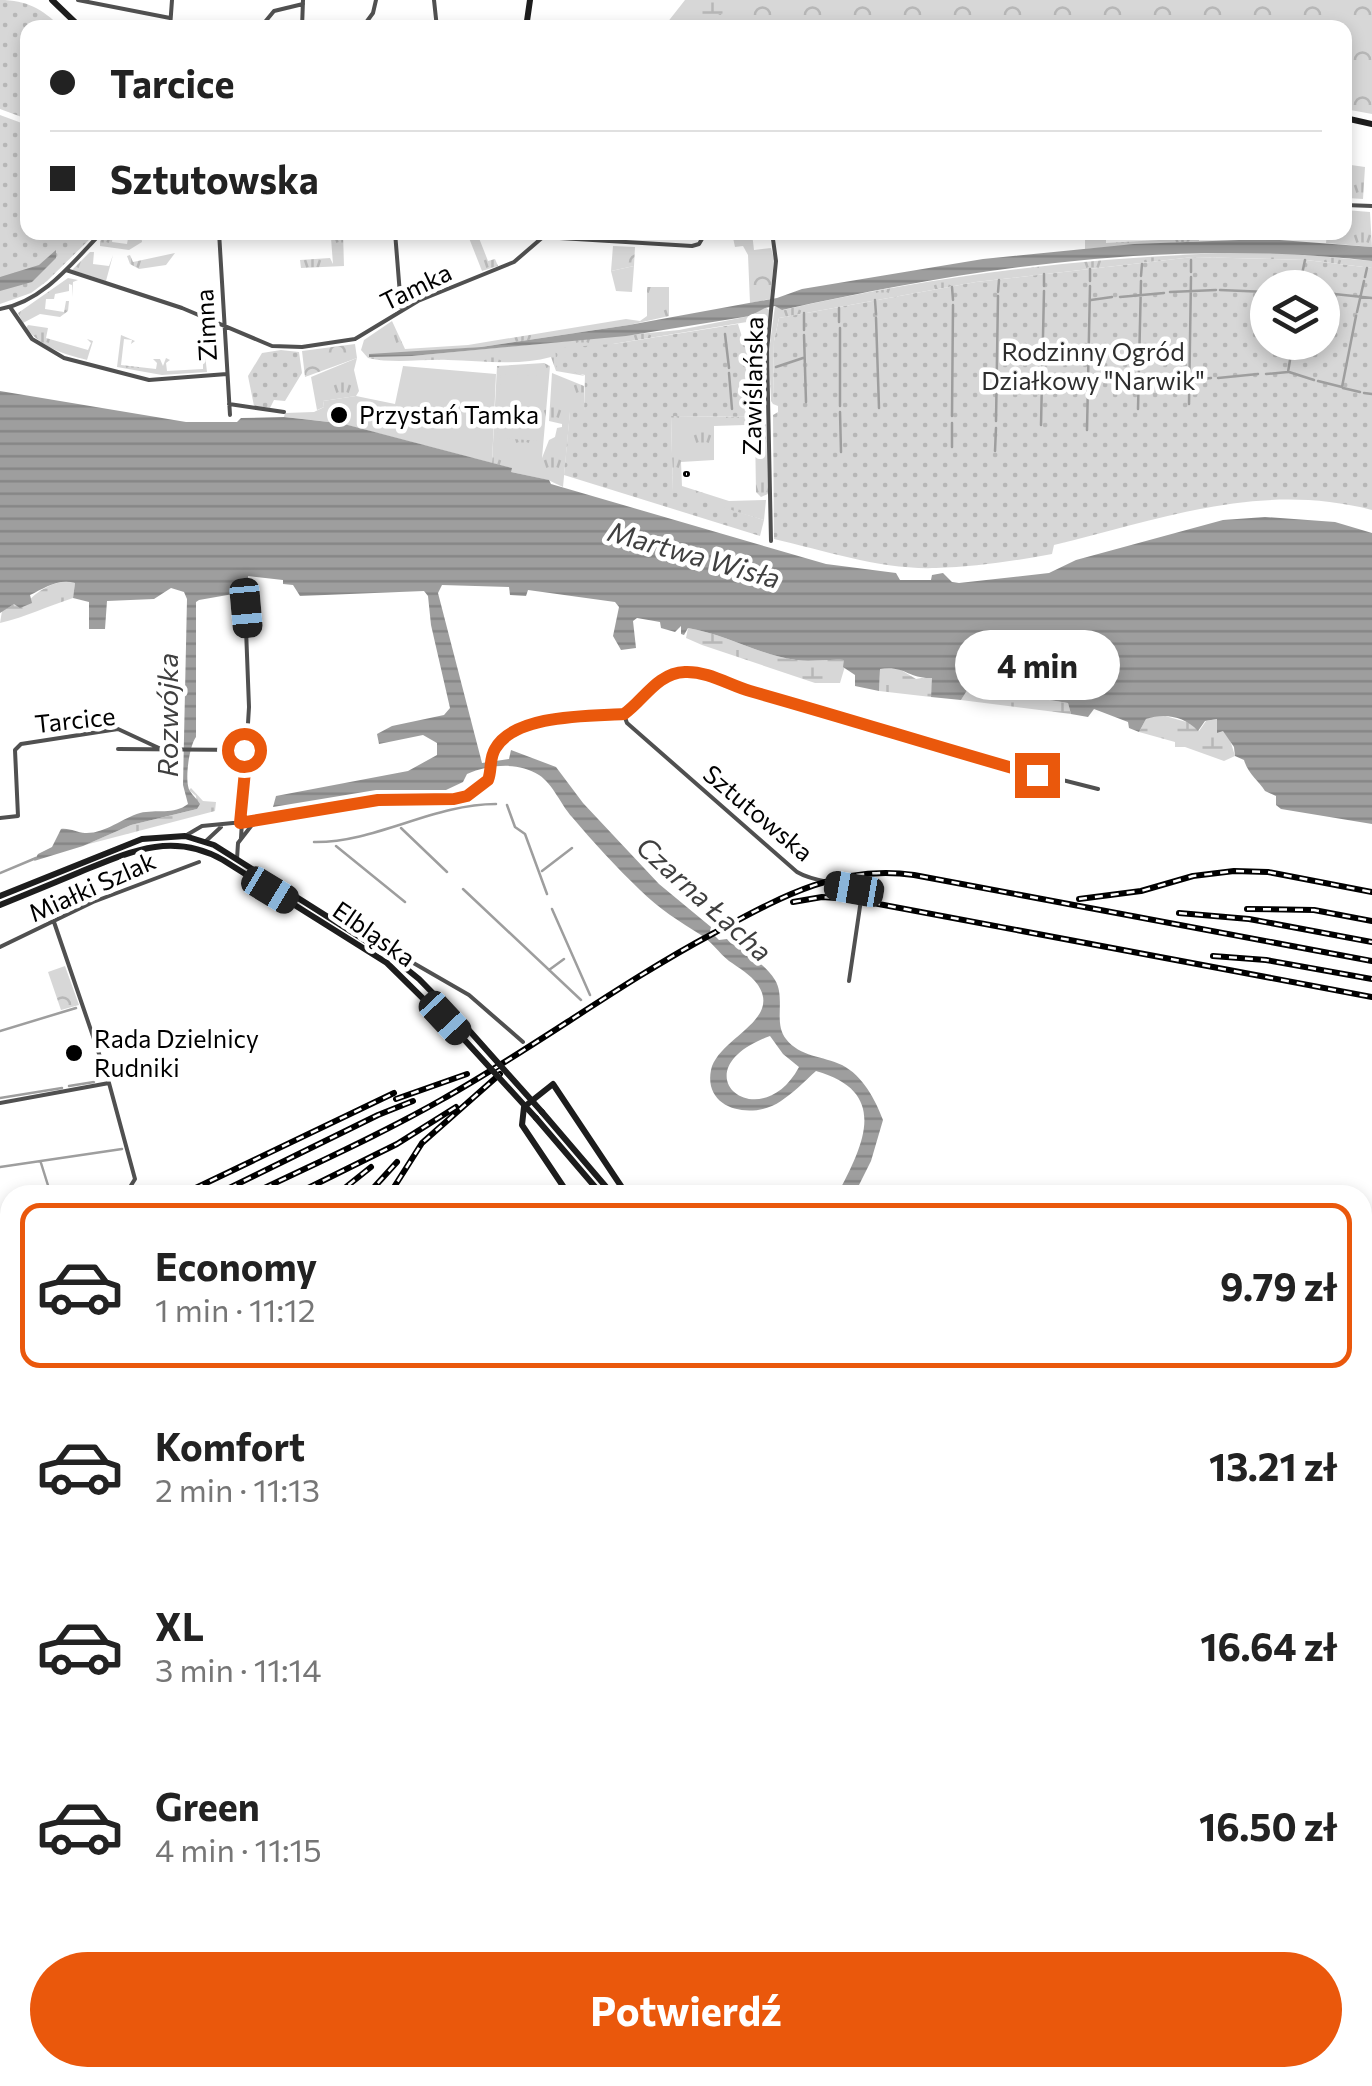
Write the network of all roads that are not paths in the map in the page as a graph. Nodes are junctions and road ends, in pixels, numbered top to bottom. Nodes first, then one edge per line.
1 (78, 0) edge
2 (172, 0) edge
3 (55, 1) edge
4 (303, 2) edge
5 (170, 18) joint
6 (73, 20) edge
7 (267, 20) edge
8 (94, 240) edge
9 (219, 240) edge
10 (396, 240) edge
11 (538, 240) edge
12 (598, 240) edge
13 (700, 240) edge
14 (773, 240) edge
15 (609, 241) joint
16 (66, 270) junction
17 (10, 307) junction
18 (0, 309) edge
19 (402, 309) junction
20 (224, 325) junction
21 (227, 374) junction
22 (230, 404) junction
23 (284, 412) dead end
24 (230, 416) dead end
25 (771, 540) dead end
26 (245, 602) dead end
27 (624, 714) junction
28 (118, 748) dead end
29 (161, 749) junction
30 (247, 750) junction
31 (1098, 789) dead end
32 (0, 818) edge
33 (255, 822) junction
34 (240, 823) junction
35 (225, 825) junction
36 (185, 836) junction
37 (242, 838) junction
38 (203, 846) junction
39 (237, 859) junction
40 (199, 862) dead end
41 (0, 896) edge
42 (0, 905) edge
43 (54, 922) junction
44 (0, 947) edge
45 (390, 960) junction
46 (849, 981) dead end
47 (523, 1042) dead end
48 (109, 1083) junction
49 (0, 1103) edge
50 (620, 1183) joint
51 (132, 1185) edge
52 (562, 1185) edge
53 (596, 1185) edge
54 (616, 1185) edge

1 - 5 street
2 - 5 street
3 - 6 main road
4 - 7 street
8 - 16 street
9 - 20 street, Zimna
10 - 19 street
11 - 19 street, Tamka
12 - 15 street, Tamka
13 - 15 street, Tamka
14 - 25 street, Zawiślańska
16 - 17 street
16 - 20 street
17 - 18 street
17 - 21 street
19 - 20 street, Tamka
20 - 21 street, Zimna
21 - 22 street, Zimna
22 - 23 street
22 - 24 street, Zimna
26 - 30 street
27 - 31 street
27 - 33 street
27 - 46 street, Sztutowska
28 - 29 street, Tarcice
29 - 30 street, Tarcice
29 - 32 street, Tarcice
30 - 34 street
33 - 34 street
33 - 37 street
34 - 35 street
34 - 37 street
35 - 36 street
35 - 38 street
36 - 38 main road, Elbląska
36 - 41 main road, Elbląska
37 - 39 street
38 - 39 main road, Elbląska
38 - 42 main road, Elbląska
38 - 45 main road, Elbląska
39 - 45 main road, Elbląska
40 - 43 street, Miałki Szlak
43 - 44 street, Miałki Szlak
43 - 48 street
45 - 47 street, Elbląska
45 - 53 main road, Elbląska, bridge
48 - 49 street
48 - 51 street
50 - 52 main road
50 - 54 main road

